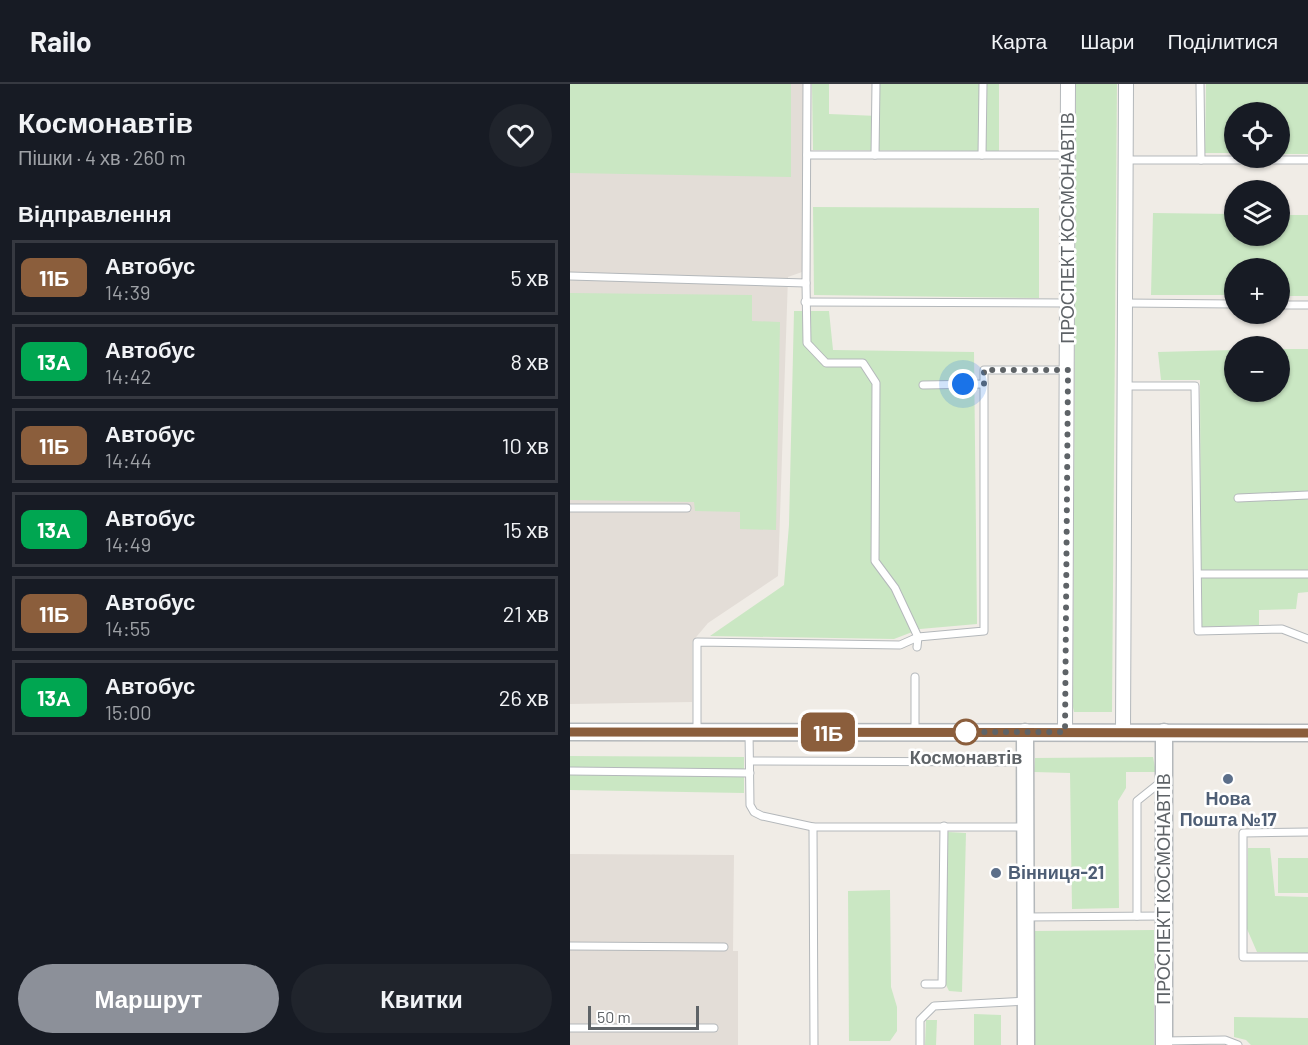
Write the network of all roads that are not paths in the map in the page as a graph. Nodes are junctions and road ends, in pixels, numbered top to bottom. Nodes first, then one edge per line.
1 (807, 84) edge
2 (876, 84) edge
3 (982, 84) edge
4 (1068, 84) edge
5 (1126, 84) edge
6 (1200, 84) edge
7 (807, 155) junction
8 (875, 155) junction
9 (982, 155) junction
10 (1068, 155) junction
11 (1125, 160) junction
12 (1201, 160) junction
13 (1308, 160) edge
14 (570, 276) edge
15 (806, 283) junction
16 (805, 302) junction
17 (1068, 303) junction
18 (1124, 303) junction
19 (1224, 304) edge
20 (1290, 305) edge
21 (1308, 305) edge
22 (1068, 370) junction
23 (984, 384) junction
24 (923, 385) dead end
25 (1124, 386) junction
26 (1308, 495) edge
27 (1238, 498) dead end
28 (570, 508) edge
29 (687, 508) dead end
30 (1198, 574) junction
31 (1308, 574) edge
32 (918, 637) junction
33 (1308, 639) edge
34 (917, 647) dead end
35 (915, 676) dead end
36 (570, 732) edge
37 (698, 732) junction
38 (749, 732) junction
39 (915, 732) junction
40 (1025, 732) junction
41 (1065, 732) junction
42 (1123, 732) junction
43 (1164, 732) junction
44 (1308, 733) edge
45 (750, 761) junction
46 (1025, 762) junction
47 (570, 771) edge
48 (750, 773) junction
49 (1164, 778) junction
50 (944, 826) junction
51 (813, 827) junction
52 (1025, 827) junction
53 (1308, 832) edge
54 (1026, 916) junction
55 (1137, 916) junction
56 (1164, 916) junction
57 (570, 946) edge
58 (724, 947) dead end
59 (1308, 957) edge
60 (925, 984) dead end
61 (1026, 1001) junction
62 (570, 1028) edge
63 (714, 1028) dead end
64 (1164, 1043) edge
65 (814, 1045) edge
66 (920, 1045) edge
67 (1026, 1045) edge
68 (1238, 1045) edge

1 - 7 lane
2 - 8 lane
3 - 9 lane
4 - 10 street, ПРОСПЕКТ КОСМОНАВТІВ
5 - 11 street
6 - 12 lane
7 - 8 lane
7 - 15 lane
8 - 9 lane
9 - 10 lane
10 - 17 street, ПРОСПЕКТ КОСМОНАВТІВ
11 - 12 lane
11 - 18 street
12 - 13 lane
14 - 15 lane
15 - 16 lane
16 - 17 lane
16 - 32 lane
17 - 22 street, ПРОСПЕКТ КОСМОНАВТІВ
18 - 19 lane
18 - 25 street
20 - 21 lane
22 - 23 lane
22 - 41 street, ПРОСПЕКТ КОСМОНАВТІВ
23 - 24 lane
23 - 32 lane
25 - 30 lane
25 - 42 street
26 - 27 lane
28 - 29 lane
30 - 31 lane
30 - 33 lane
32 - 34 lane
32 - 37 lane
35 - 39 lane
36 - 37 street
37 - 38 street
38 - 39 street
38 - 45 lane
39 - 40 street
40 - 41 street
40 - 46 street
41 - 42 street
42 - 43 street
43 - 44 street
43 - 49 street, ПРОСПЕКТ КОСМОНАВТІВ
45 - 46 lane
45 - 48 lane
46 - 52 street
47 - 48 lane
48 - 51 lane
49 - 55 lane
49 - 56 street, ПРОСПЕКТ КОСМОНАВТІВ
50 - 51 lane
50 - 52 lane
50 - 60 lane
51 - 65 lane
52 - 54 street
53 - 59 lane
54 - 55 lane
54 - 61 street
55 - 56 lane
56 - 64 street, ПРОСПЕКТ КОСМОНАВТІВ
57 - 58 lane
61 - 66 lane
61 - 67 street
62 - 63 lane
64 - 68 lane

